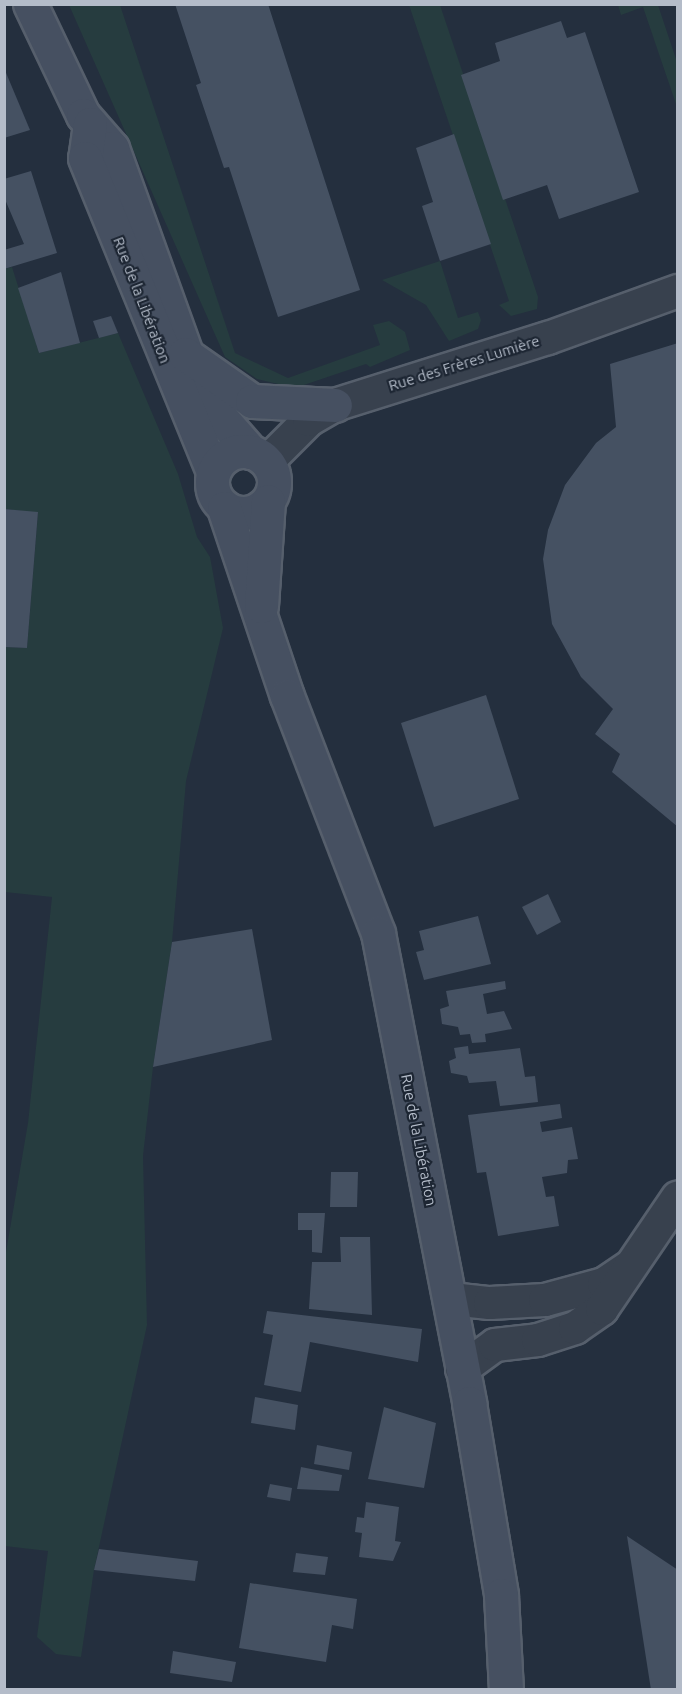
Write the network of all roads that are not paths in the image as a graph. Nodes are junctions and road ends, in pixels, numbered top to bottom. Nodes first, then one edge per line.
1 (30, 4) edge
2 (90, 124) junction
3 (678, 291) edge
4 (185, 354) junction
5 (335, 405) junction
6 (259, 457) junction
7 (213, 472) junction
8 (268, 501) junction
9 (224, 508) junction
10 (261, 608) junction
11 (678, 1197) edge
12 (631, 1266) junction
13 (451, 1299) junction
14 (462, 1369) junction
15 (506, 1689) edge

1 - 2 main road, Rue de la Libération
2 - 4 main road, Rue de la Libération
2 - 7 main road, Rue de la Libération
3 - 5 street, Rue des Frères Lumière
4 - 5 main road
4 - 6 main road, Rue de la Libération
5 - 6 street, Rue des Frères Lumière
6 - 7 main road
6 - 8 main road
7 - 9 main road
8 - 9 main road
8 - 10 main road, Rue de la Libération
9 - 10 main road, Rue de la Libération
10 - 13 main road, Rue de la Libération
11 - 12 street
12 - 13 street
12 - 14 street
13 - 14 main road, Rue de la Libération
14 - 15 main road, Rue de la Libération

